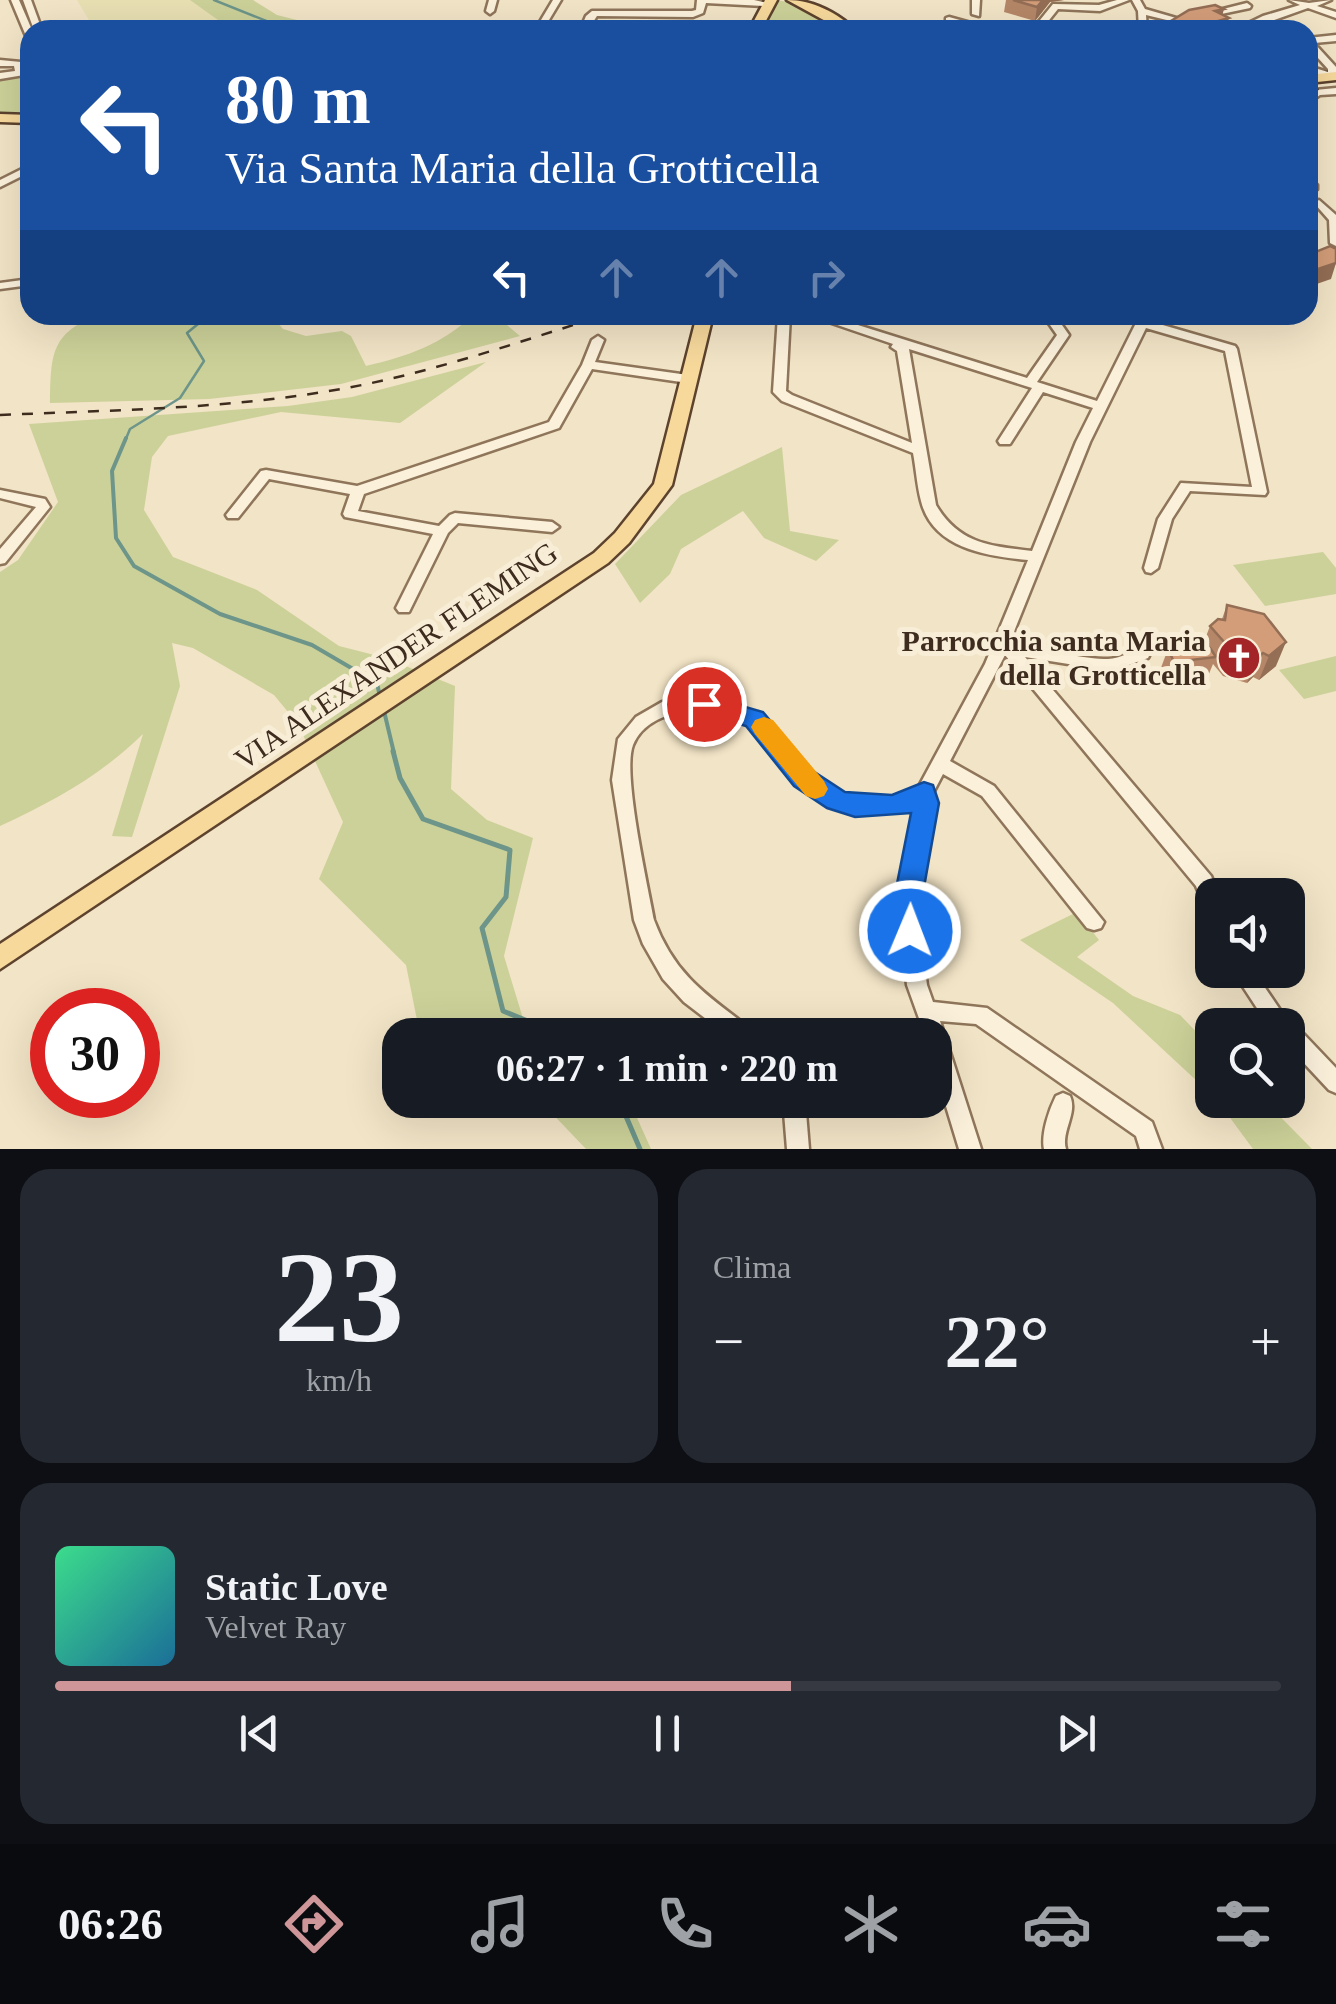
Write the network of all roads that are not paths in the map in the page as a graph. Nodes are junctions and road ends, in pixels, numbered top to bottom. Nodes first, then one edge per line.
1 (494, 0) edge
2 (702, 0) edge
3 (793, 0) edge
4 (976, 0) edge
5 (1126, 0) edge
6 (1136, 0) edge
7 (1293, 0) edge
8 (1325, 1) edge
9 (766, 3) edge
10 (1068, 3) edge
11 (1244, 3) edge
12 (1336, 5) edge
13 (1310, 6) junction
14 (490, 11) dead end
15 (1142, 11) junction
16 (976, 14) dead end
17 (1336, 15) edge
18 (588, 20) edge
19 (836, 20) edge
20 (1045, 20) edge
21 (1142, 20) edge
22 (1178, 20) joint
23 (1270, 20) edge
24 (1274, 20) edge
25 (1318, 56) edge
26 (1335, 86) edge
27 (1320, 203) dead end
28 (1336, 243) edge
29 (1336, 251) edge
30 (1322, 255) edge
31 (20, 285) edge
32 (0, 286) edge
33 (15, 286) junction
34 (20, 291) edge
35 (702, 325) edge
36 (781, 325) edge
37 (844, 325) edge
38 (1056, 325) edge
39 (1141, 325) edge
40 (1161, 325) edge
41 (598, 340) dead end
42 (898, 346) junction
43 (926, 352) junction
44 (904, 360) junction
45 (588, 365) junction
46 (688, 379) junction
47 (1034, 385) junction
48 (1101, 406) junction
49 (1005, 441) dead end
50 (921, 450) junction
51 (358, 491) junction
52 (0, 494) edge
53 (233, 515) dead end
54 (552, 527) dead end
55 (442, 531) junction
56 (1036, 556) junction
57 (0, 559) edge
58 (1151, 568) dead end
59 (404, 608) dead end
60 (1002, 641) junction
61 (1142, 654) dead end
62 (942, 765) junction
63 (924, 793) junction
64 (1201, 878) edge
65 (1094, 922) dead end
66 (0, 958) edge
67 (927, 1011) junction
68 (720, 1018) edge
69 (929, 1018) edge
70 (1305, 1050) edge
71 (1336, 1082) edge
72 (952, 1091) edge
73 (1063, 1103) dead end
74 (795, 1118) edge
75 (798, 1149) edge
76 (970, 1149) edge
77 (1055, 1149) edge
78 (1152, 1149) edge

1 - 14 street
2 - 9 street
2 - 18 street
3 - 19 main road
4 - 16 street
5 - 10 street
6 - 15 street
7 - 13 street
8 - 12 street
8 - 13 street
10 - 20 street
11 - 22 street
11 - 23 street
13 - 17 street
13 - 24 street
15 - 21 street
15 - 22 street
25 - 26 street
27 - 28 street
29 - 30 street
31 - 33 street
32 - 33 street
33 - 34 street
35 - 46 main road, VIA ALEXANDER FLEMING
36 - 50 street
37 - 42 street
38 - 47 street
39 - 48 street
40 - 58 street
41 - 45 street
42 - 43 street
42 - 44 street
43 - 44 street
43 - 47 street
44 - 50 street
45 - 46 street
45 - 51 street
46 - 66 main road, VIA ALEXANDER FLEMING
47 - 48 street
47 - 49 street
48 - 56 street
50 - 56 street
51 - 53 street
51 - 55 street
52 - 57 street
54 - 55 street
55 - 59 street
56 - 60 street
60 - 61 street
60 - 62 street
60 - 64 street
62 - 63 street
62 - 65 street
63 - 67 street
63 - 68 street
67 - 69 street
67 - 78 street
70 - 71 street
72 - 76 street
73 - 77 street
74 - 75 street

